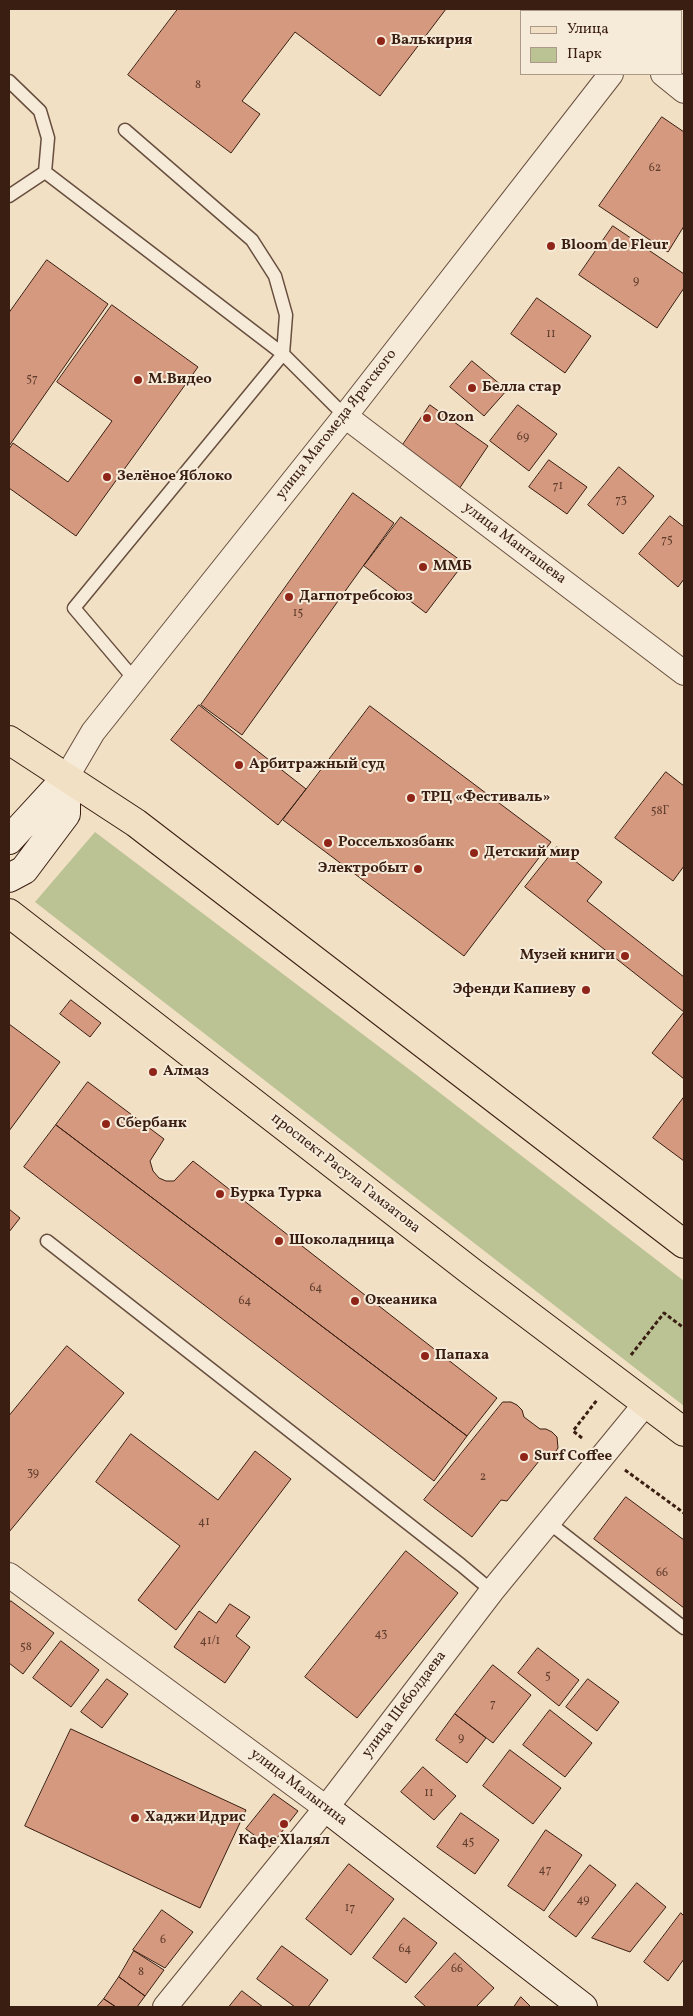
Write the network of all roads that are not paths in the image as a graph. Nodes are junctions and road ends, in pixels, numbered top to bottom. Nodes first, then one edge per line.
1 (610, 75) edge
2 (664, 75) edge
3 (9, 81) edge
4 (684, 90) edge
5 (125, 130) dead end
6 (45, 172) junction
7 (9, 196) edge
8 (283, 354) junction
9 (345, 416) junction
10 (684, 672) edge
11 (135, 680) junction
12 (9, 740) edge
13 (66, 778) junction
14 (9, 818) edge
15 (9, 840) edge
16 (9, 878) edge
17 (9, 913) edge
18 (47, 1241) dead end
19 (684, 1244) edge
20 (646, 1403) junction
21 (684, 1432) edge
22 (548, 1522) junction
23 (9, 1575) edge
24 (492, 1591) junction
25 (684, 1628) edge
26 (326, 1808) junction
27 (164, 2007) edge
28 (583, 2007) edge

1 - 9 street, улица Магомеда Ярагского
2 - 4 street
3 - 6 lane
5 - 8 lane
6 - 7 lane
6 - 8 lane
8 - 9 lane
8 - 11 lane
9 - 10 street, улица Манташева
9 - 11 street, улица Магомеда Ярагского
11 - 13 street, улица Магомеда Ярагского
12 - 13 main road
13 - 14 street
13 - 15 street, улица Магомеда Ярагского
13 - 16 street, улица Магомеда Ярагского
13 - 19 main road
17 - 20 main road, проспект Расула Гамзатова
18 - 24 lane
20 - 21 main road, проспект Расула Гамзатова
20 - 22 street, улица Шеболдаева
22 - 24 street, улица Шеболдаева
22 - 25 lane
23 - 26 street, улица Малыгина
24 - 26 street, улица Шеболдаева
26 - 27 street, улица Шеболдаева
26 - 28 street, улица Малыгина

